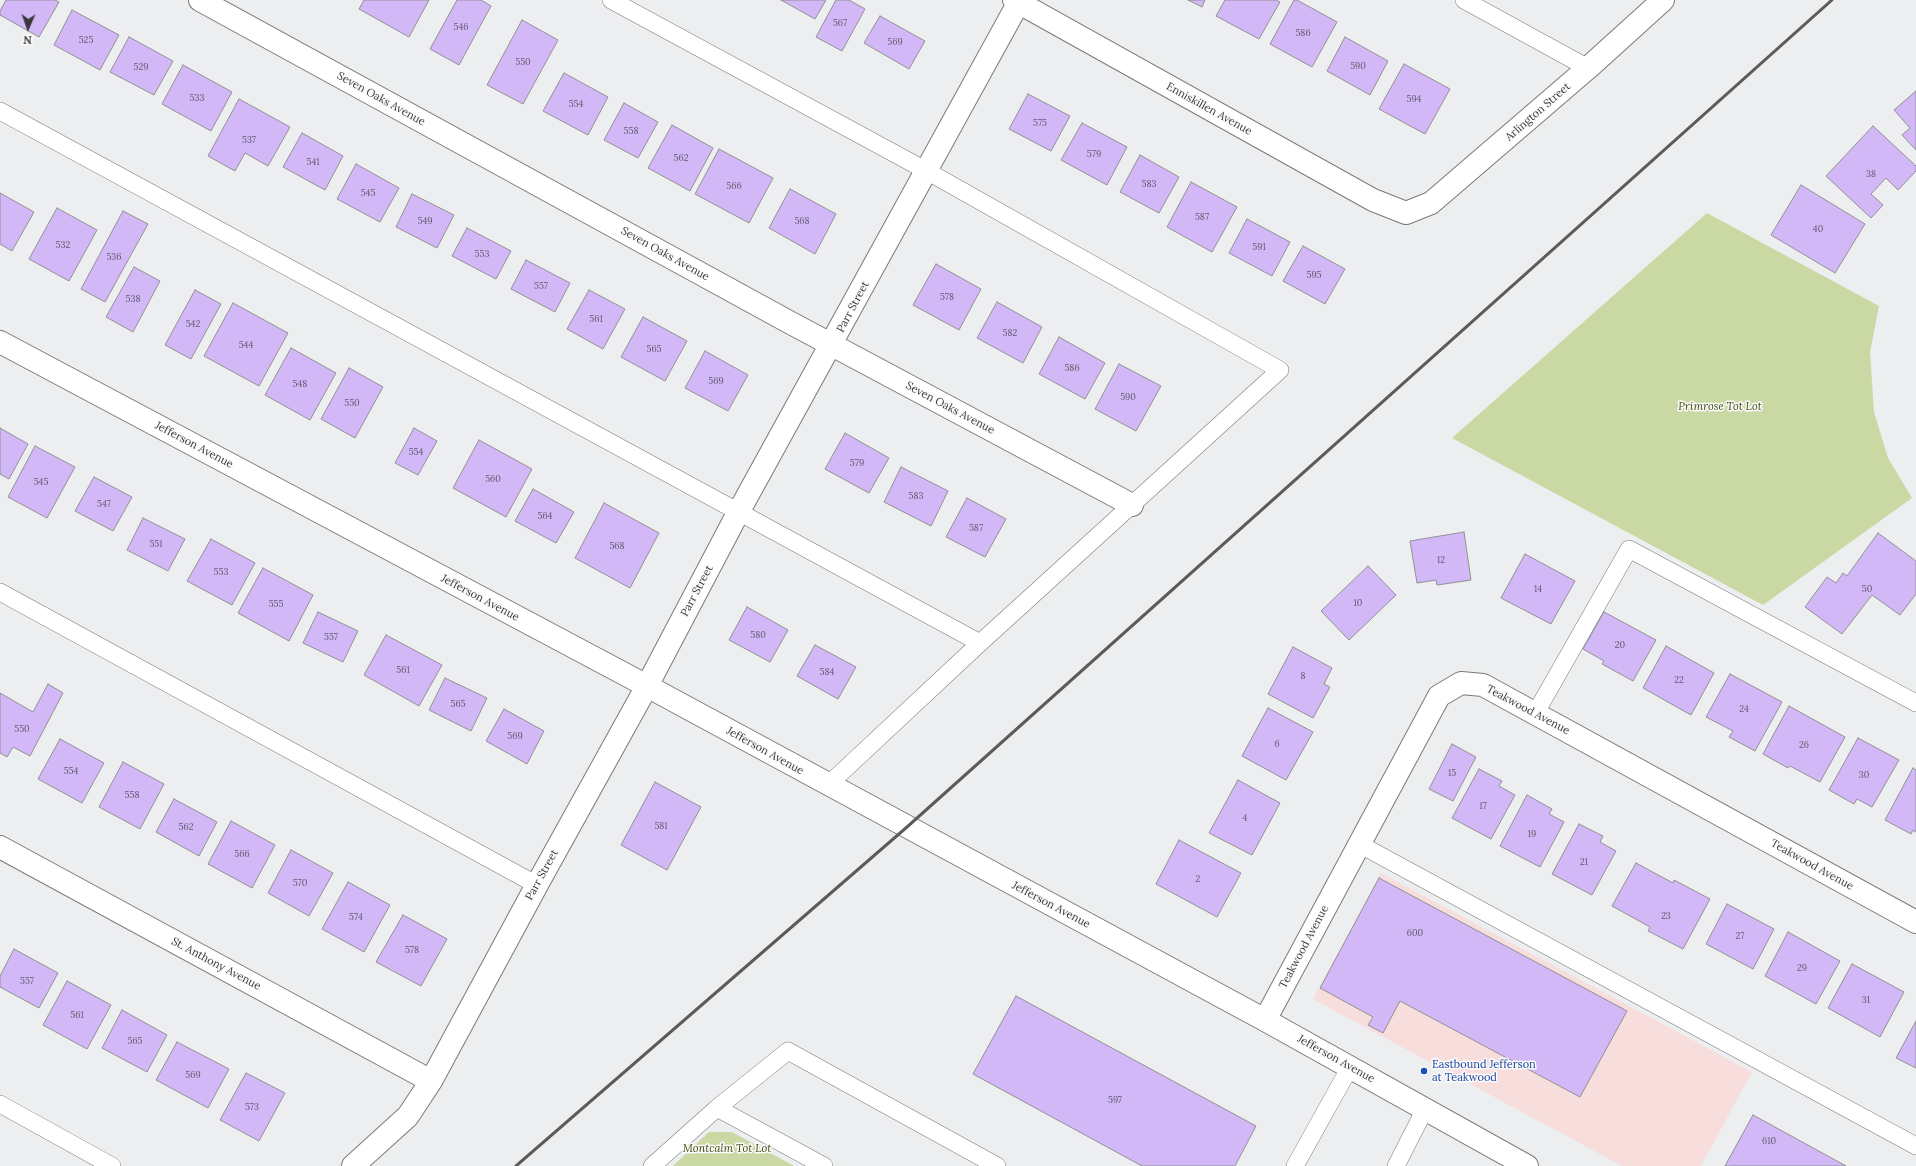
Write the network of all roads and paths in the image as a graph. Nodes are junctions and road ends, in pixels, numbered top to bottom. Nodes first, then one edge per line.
1 (200, 0) edge
2 (611, 0) edge
3 (1464, 0) edge
4 (1663, 0) edge
5 (1018, 1) edge
6 (1588, 68) junction
7 (0, 111) edge
8 (925, 170) junction
9 (1406, 213) joint
10 (0, 342) edge
11 (832, 345) junction
12 (1132, 505) junction
13 (739, 512) junction
14 (0, 592) edge
15 (980, 643) junction
16 (647, 686) junction
17 (1916, 703) edge
18 (1535, 714) junction
19 (828, 785) junction
20 (1359, 844) junction
21 (0, 847) edge
22 (537, 885) junction
23 (1916, 922) edge
24 (1265, 1020) junction
25 (1350, 1067) junction
26 (431, 1081) junction
27 (0, 1104) edge
28 (716, 1108) junction
29 (1425, 1109) junction
30 (1916, 1146) edge
31 (112, 1166) edge
32 (354, 1166) edge
33 (652, 1166) edge
34 (824, 1166) edge
35 (997, 1166) edge
36 (1294, 1166) edge
37 (1396, 1166) edge
38 (1527, 1166) edge

1 - 11 street, Seven Oaks Avenue
2 - 8 lane
3 - 6 lane
4 - 6 street, Arlington Street
5 - 8 street, Parr Street
5 - 9 street, Enniskillen Avenue
6 - 9 street, Arlington Street
7 - 13 lane
8 - 11 street, Parr Street
8 - 12 lane
10 - 16 street, Jefferson Avenue
11 - 12 street, Seven Oaks Avenue
11 - 13 street, Parr Street
12 - 15 lane
13 - 15 lane
13 - 16 street, Parr Street
14 - 22 lane
15 - 19 lane
16 - 19 street, Jefferson Avenue
16 - 22 street, Parr Street
17 - 18 lane
18 - 20 street, Teakwood Avenue
18 - 23 street, Teakwood Avenue
19 - 24 street, Jefferson Avenue
20 - 24 street, Teakwood Avenue
20 - 30 lane
21 - 26 street, St. Anthony Avenue
22 - 26 street, Parr Street
24 - 25 street, Jefferson Avenue
25 - 29 street, Jefferson Avenue
25 - 36 lane
26 - 32 street, Parr Street
27 - 31 lane
28 - 33 lane
28 - 34 lane
28 - 35 lane
29 - 37 lane
29 - 38 street, Jefferson Avenue

